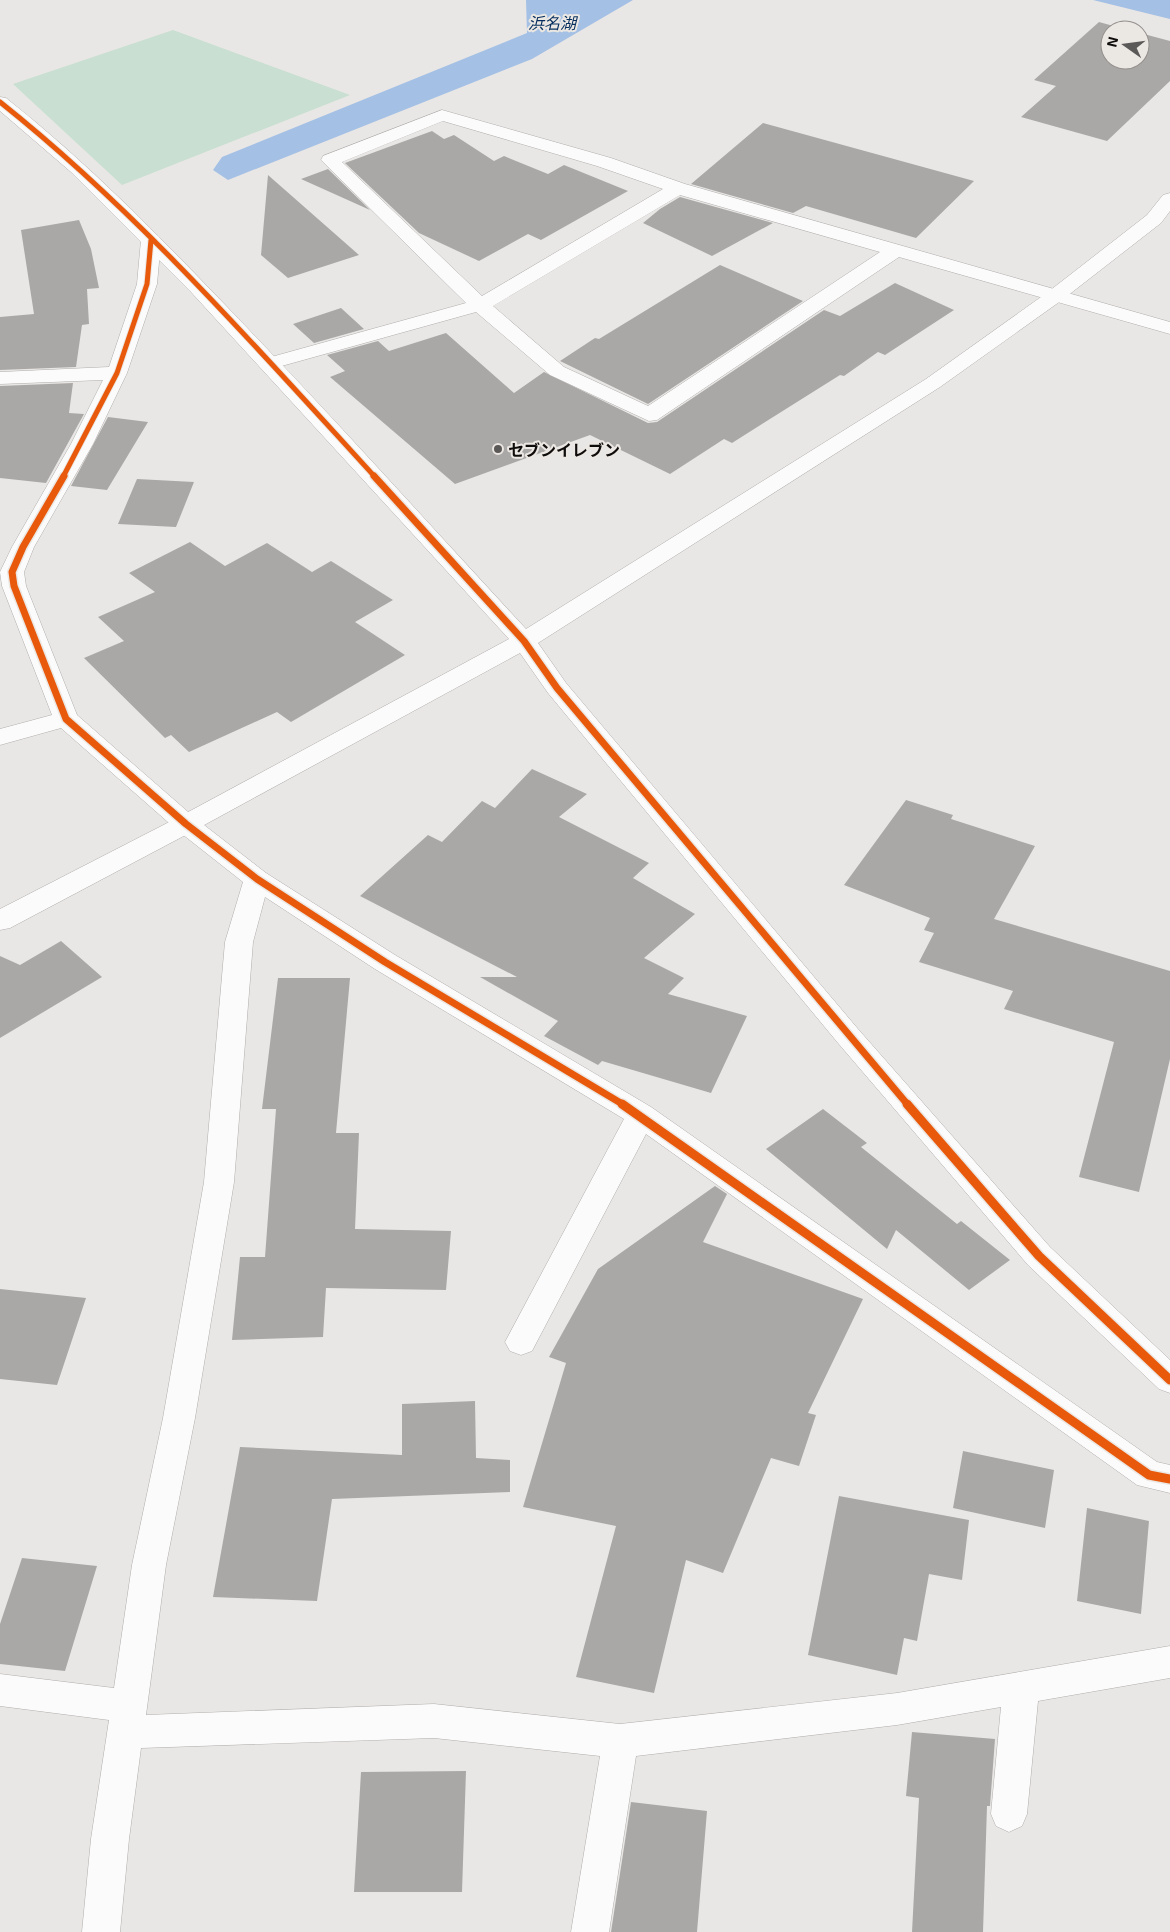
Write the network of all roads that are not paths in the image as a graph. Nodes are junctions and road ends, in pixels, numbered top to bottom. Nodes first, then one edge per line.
1 (0, 102) edge
2 (678, 188) junction
3 (1170, 199) edge
4 (151, 240) junction
5 (896, 250) junction
6 (1055, 296) junction
7 (480, 305) junction
8 (1170, 328) edge
9 (270, 363) junction
10 (117, 373) junction
11 (0, 378) edge
12 (23, 547) junction
13 (0, 548) edge
14 (524, 641) junction
15 (66, 719) junction
16 (0, 737) edge
17 (186, 824) junction
18 (257, 879) junction
19 (0, 921) edge
20 (640, 1115) junction
21 (520, 1342) dead end
22 (1170, 1380) edge
23 (1170, 1479) edge
24 (1170, 1662) edge
25 (1021, 1688) junction
26 (0, 1690) edge
27 (128, 1719) junction
28 (620, 1741) junction
29 (1009, 1814) dead end
30 (101, 1932) edge
31 (590, 1932) edge

1 - 4 street
2 - 5 street
2 - 7 street
2 - 7 street
3 - 6 street
4 - 9 street
4 - 10 street
5 - 6 street
5 - 7 street
6 - 8 street
6 - 14 street
7 - 9 street
9 - 14 street
10 - 11 street
10 - 12 street
12 - 13 street
12 - 15 street
14 - 17 street
14 - 22 street
15 - 16 street
15 - 17 street
17 - 18 street
17 - 19 street
18 - 20 street
18 - 27 street
20 - 21 street
20 - 23 street
24 - 25 street
25 - 28 street
25 - 29 street
26 - 27 street
27 - 28 street
27 - 30 street
28 - 31 street

